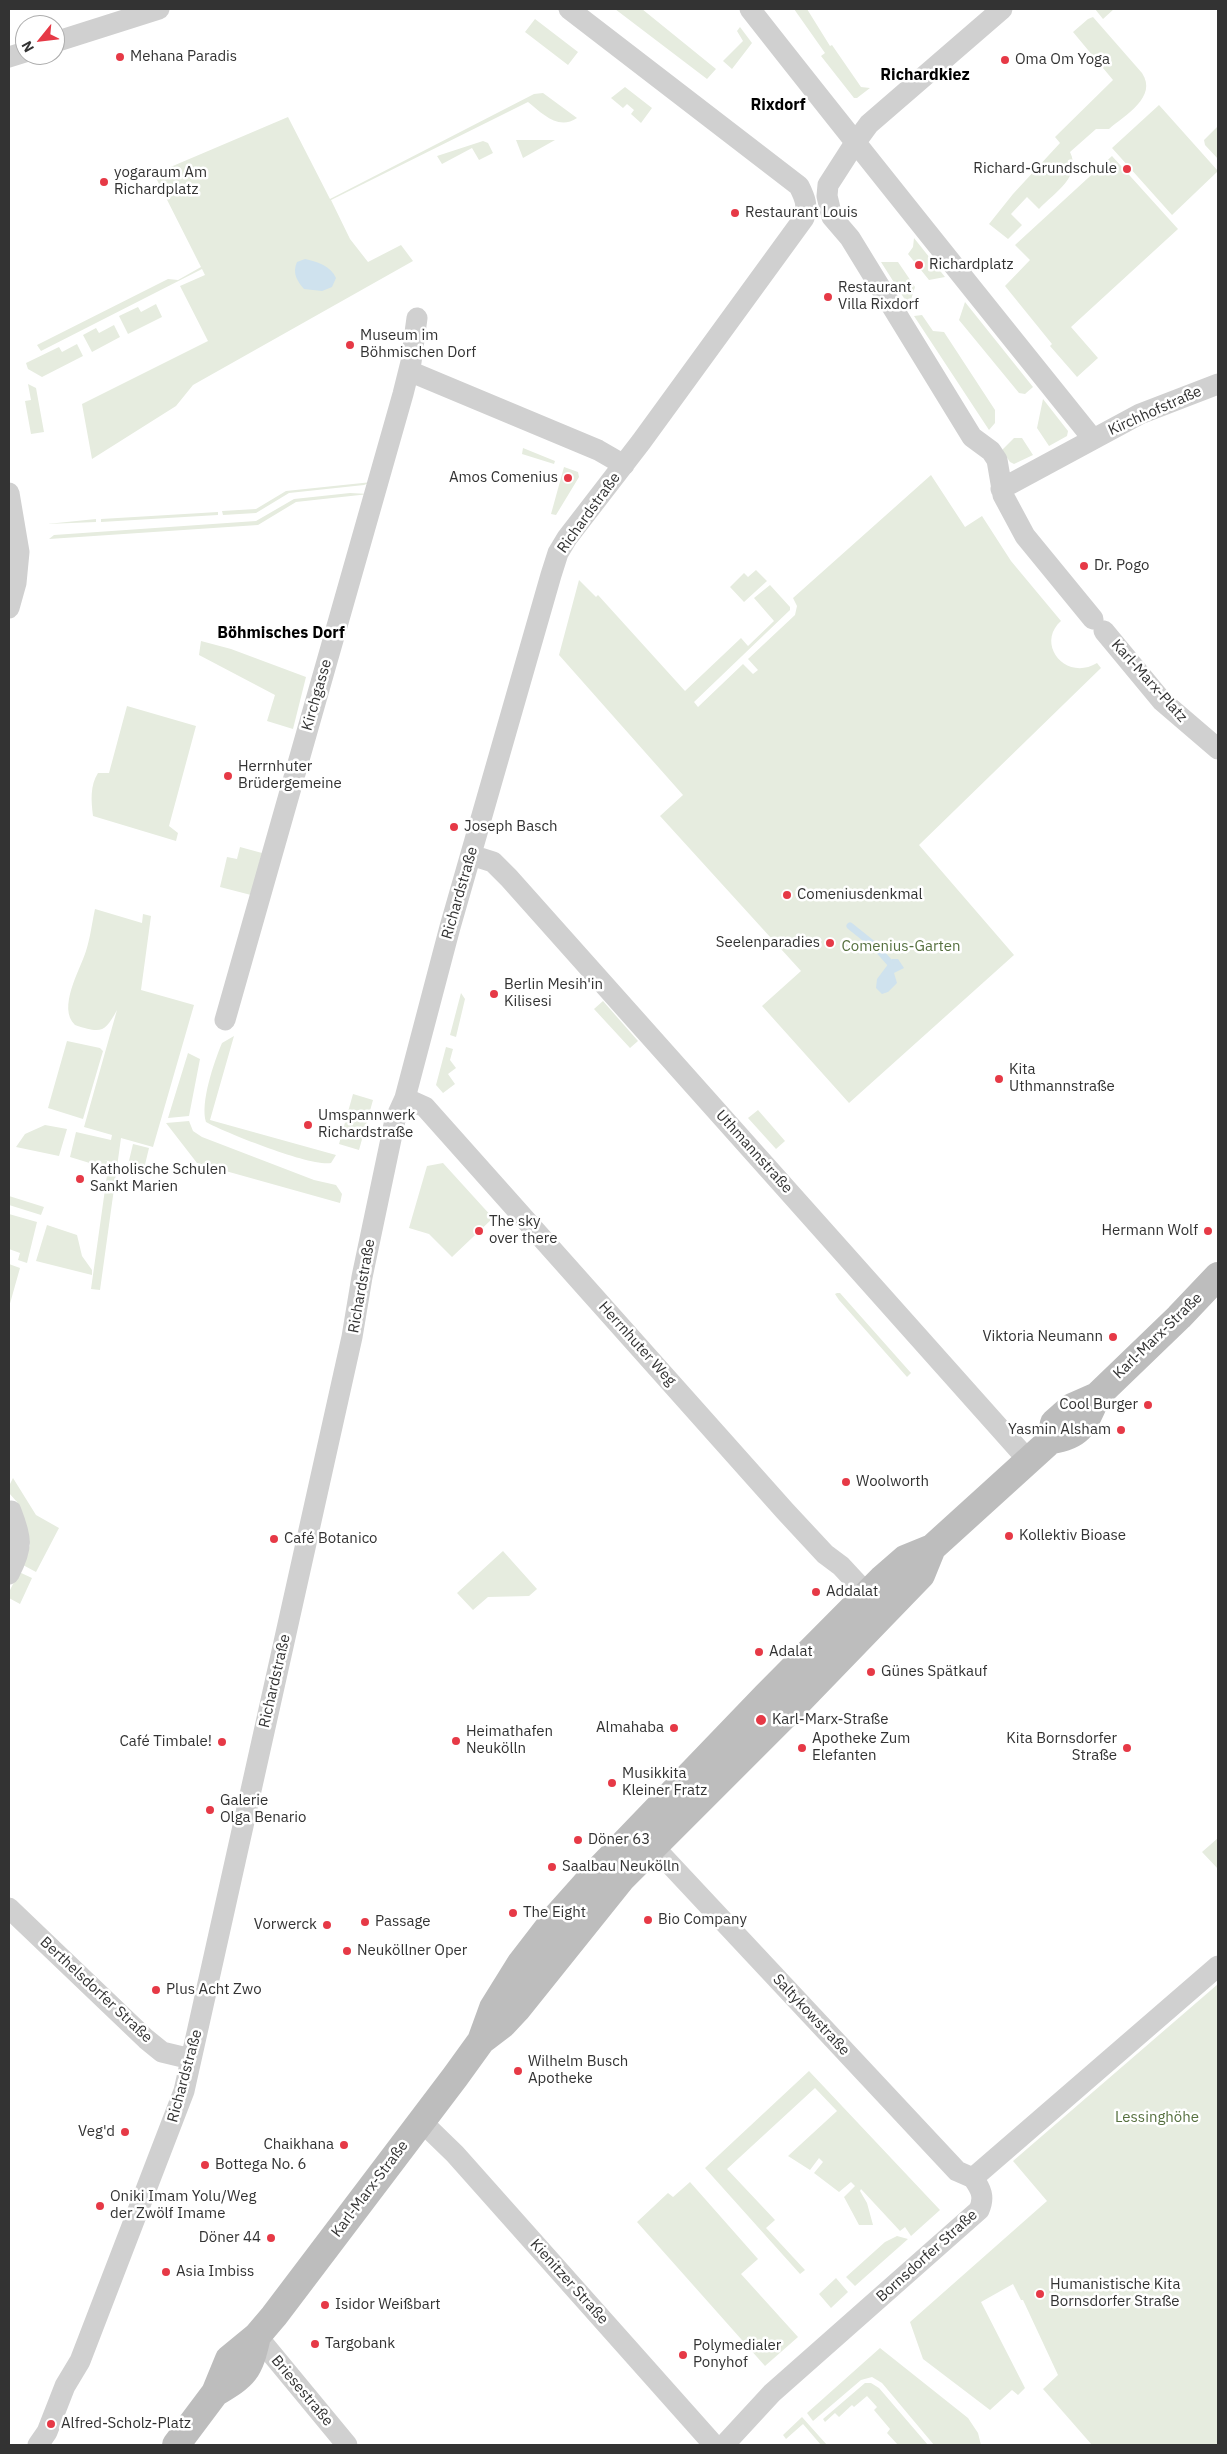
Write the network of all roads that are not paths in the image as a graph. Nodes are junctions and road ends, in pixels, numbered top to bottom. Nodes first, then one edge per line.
1 (159, 9) edge
2 (569, 9) edge
3 (750, 9) edge
4 (1002, 9) edge
5 (65, 39) edge
6 (854, 143) junction
7 (417, 318) dead end
8 (409, 371) junction
9 (1218, 384) edge
10 (1093, 439) junction
11 (624, 464) junction
12 (1001, 489) junction
13 (9, 492) edge
14 (9, 608) edge
15 (1218, 749) edge
16 (471, 855) junction
17 (225, 1020) dead end
18 (405, 1098) junction
19 (1218, 1276) edge
20 (1028, 1460) junction
21 (11, 1511) dead end
22 (932, 1548) junction
23 (9, 1574) edge
24 (867, 1594) junction
25 (653, 1846) junction
26 (9, 1908) edge
27 (1218, 1966) edge
28 (481, 2041) junction
29 (191, 2058) junction
30 (422, 2121) junction
31 (973, 2178) junction
32 (257, 2336) junction
33 (38, 2445) edge
34 (176, 2445) edge
35 (347, 2445) edge
36 (714, 2445) edge
37 (724, 2445) edge

1 - 5 street
2 - 11 street, Richardstraße
3 - 6 street
4 - 6 street
6 - 10 street
6 - 12 street
7 - 8 street, Kirchgasse
8 - 11 street
8 - 17 street, Kirchgasse
9 - 10 street, Kirchhofstraße
10 - 12 street
11 - 16 street, Richardstraße
12 - 15 street, Karl-Marx-Platz
13 - 14 street
16 - 18 street, Richardstraße
16 - 20 street, Uthmannstraße
18 - 24 street, Herrnhuter Weg
18 - 29 street, Richardstraße
19 - 20 main road, Karl-Marx-Straße
20 - 22 main road, Karl-Marx-Straße
21 - 23 street
22 - 24 main road, Karl-Marx-Straße
22 - 25 main road, Karl-Marx-Straße
24 - 28 main road, Karl-Marx-Straße
25 - 28 main road, Karl-Marx-Straße
25 - 31 street, Saltykowstraße
26 - 29 street, Berthelsdorfer Straße
27 - 31 street
28 - 30 main road, Karl-Marx-Straße
29 - 33 street, Richardstraße
30 - 32 main road, Karl-Marx-Straße
30 - 36 street, Kienitzer Straße
31 - 37 street, Bornsdorfer Straße
32 - 34 main road, Karl-Marx-Straße
32 - 35 street, Briesestraße

